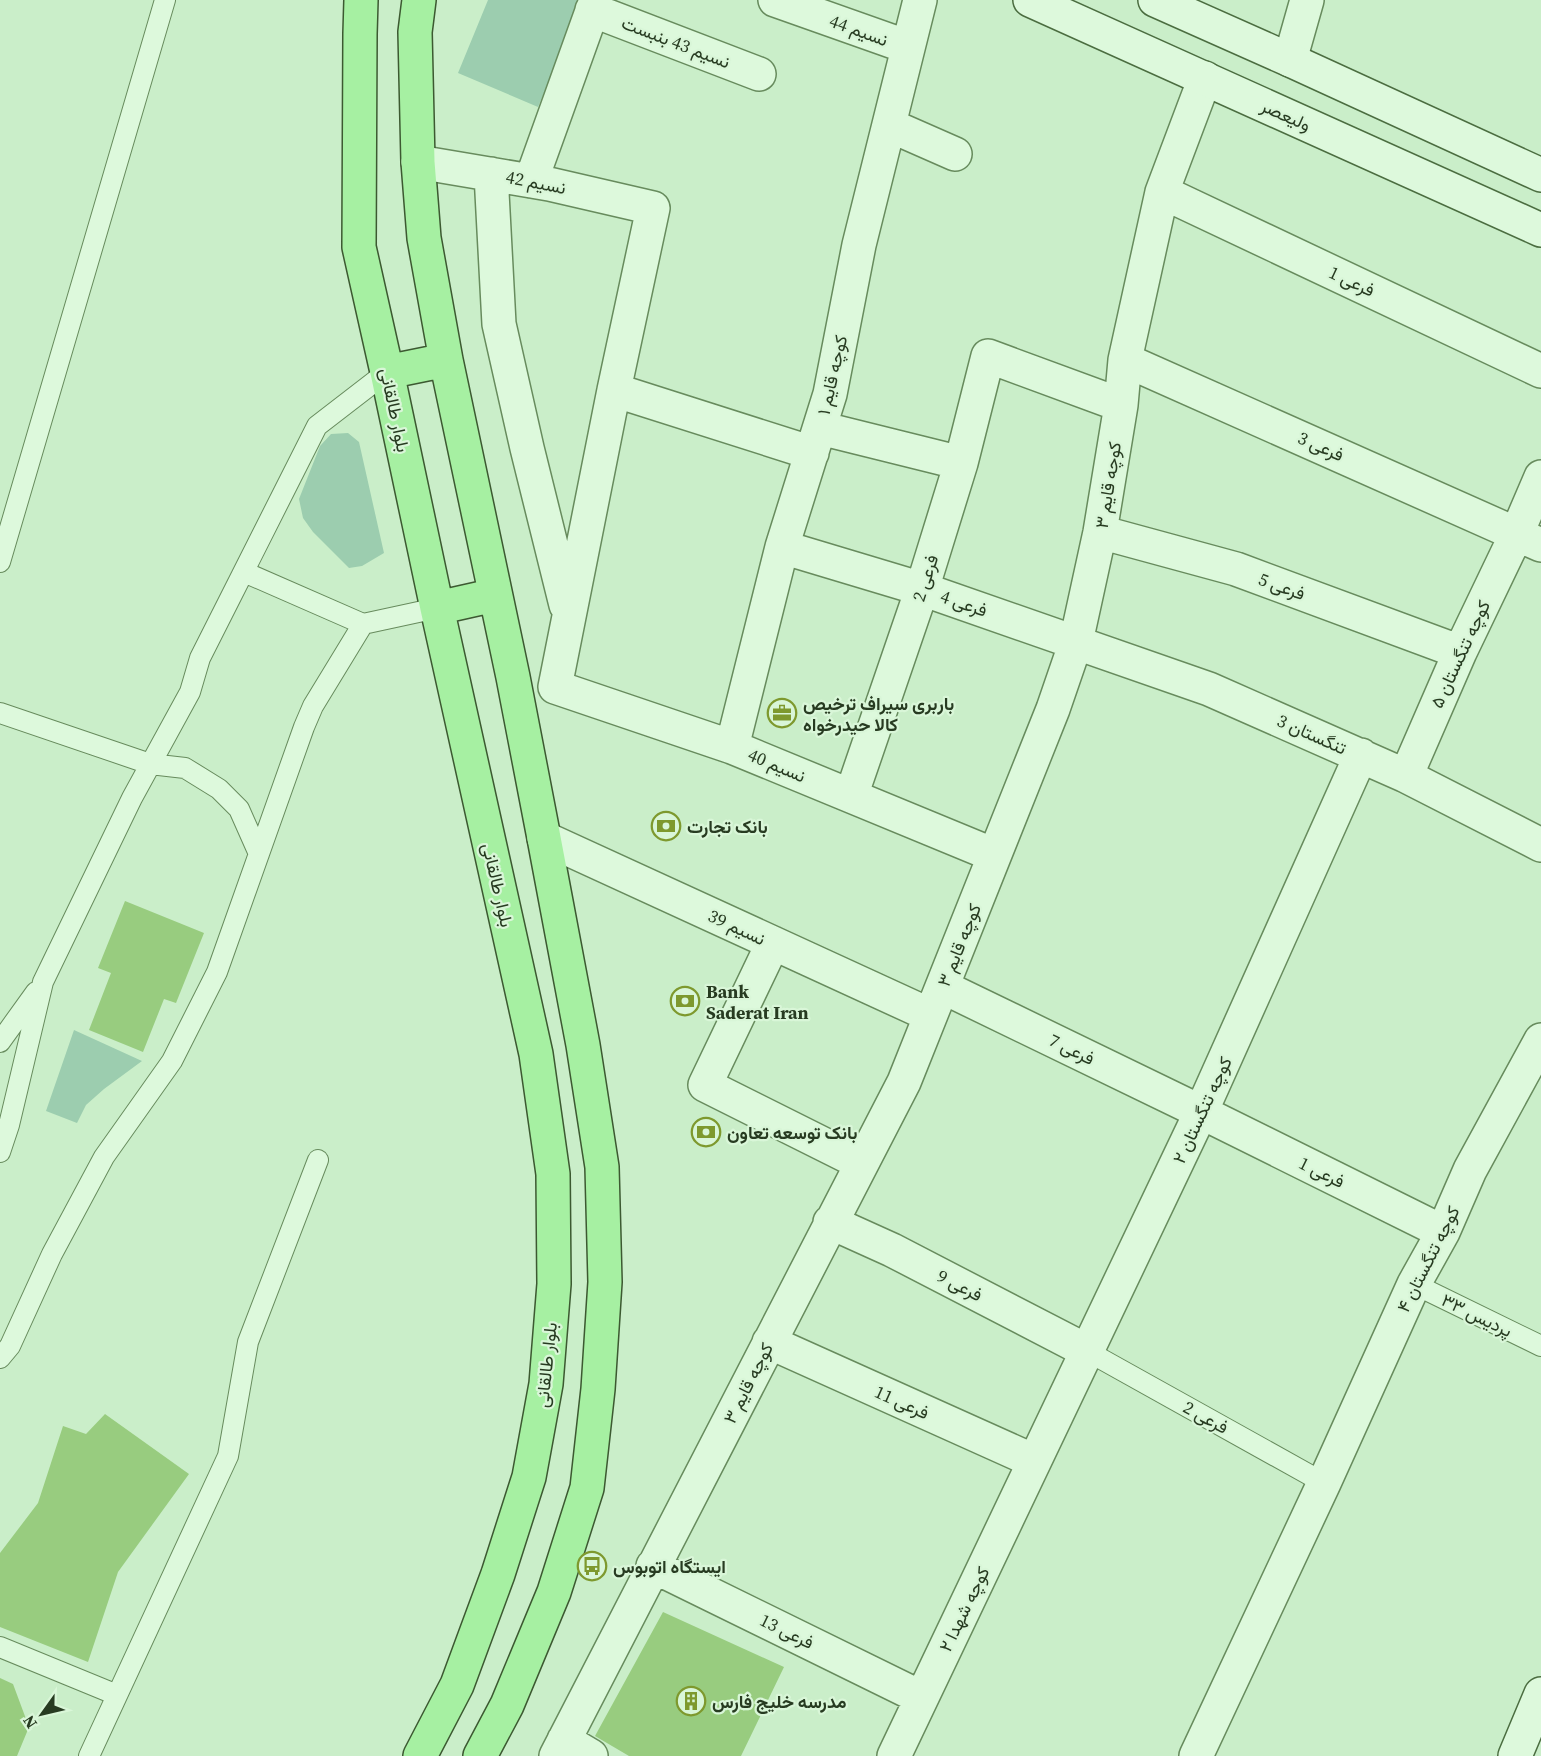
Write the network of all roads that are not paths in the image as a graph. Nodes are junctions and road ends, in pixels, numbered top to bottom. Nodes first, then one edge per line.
1 (165, 0) edge
2 (361, 0) edge
3 (419, 0) edge
4 (775, 0) edge
5 (920, 0) edge
6 (1030, 0) edge
7 (1155, 0) edge
8 (1307, 0) edge
9 (594, 5) edge
10 (908, 47) junction
11 (1290, 60) junction
12 (759, 74) dead end
13 (1205, 78) junction
14 (889, 125) junction
15 (955, 154) dead end
16 (418, 162) junction
17 (491, 174) junction
18 (1541, 176) edge
19 (531, 181) junction
20 (1162, 192) junction
21 (1541, 231) edge
22 (446, 360) junction
23 (1125, 360) junction
24 (1541, 370) edge
25 (387, 372) junction
26 (614, 390) junction
27 (1121, 405) junction
28 (816, 440) junction
29 (961, 463) junction
30 (1541, 477) edge
31 (1100, 532) junction
32 (1529, 539) edge
33 (782, 547) junction
34 (0, 562) edge
35 (244, 572) junction
36 (922, 589) junction
37 (495, 595) junction
38 (437, 608) junction
39 (569, 615) junction
40 (363, 624) junction
41 (1076, 642) junction
42 (1460, 652) junction
43 (0, 713) edge
44 (732, 747) junction
45 (1361, 755) junction
46 (150, 764) junction
47 (1406, 776) junction
48 (851, 796) junction
49 (544, 838) junction
50 (1541, 845) edge
51 (259, 854) junction
52 (994, 855) junction
53 (773, 943) junction
54 (43, 982) junction
55 (937, 1001) junction
56 (1541, 1040) edge
57 (0, 1042) edge
58 (1201, 1112) junction
59 (0, 1152) edge
60 (318, 1160) dead end
61 (861, 1163) junction
62 (830, 1222) junction
63 (1443, 1232) junction
64 (1414, 1284) junction
65 (769, 1342) junction
66 (1541, 1346) edge
67 (1087, 1351) junction
68 (0, 1358) edge
69 (1035, 1461) junction
70 (1324, 1483) junction
71 (653, 1566) junction
72 (0, 1647) edge
73 (1541, 1694) edge
74 (117, 1695) junction
75 (921, 1697) junction
76 (571, 1751) edge
77 (89, 1756) edge
78 (420, 1756) edge
79 (480, 1756) edge
80 (894, 1756) edge
81 (1196, 1756) edge
82 (1515, 1756) edge

1 - 34 lane
2 - 25 main road, بلوار طالقانی
3 - 16 main road
4 - 10 street, نسیم 44
5 - 10 street, کوچه قایم ۱
6 - 13 street, ولیعصر
7 - 11 street
8 - 11 street
9 - 12 street, نسیم 43 بنبست
9 - 19 street
10 - 14 street, کوچه قایم ۱
11 - 18 street
13 - 20 street, کوچه قایم ۳
13 - 21 street, ولیعصر
14 - 15 street
14 - 28 street, کوچه قایم ۱
16 - 17 street, نسیم 42
16 - 22 main road
17 - 19 street, نسیم 42
17 - 39 street
19 - 26 street, نسیم 42
20 - 23 street, کوچه قایم ۳
20 - 24 street, فرعی 1
22 - 25 main road
22 - 37 main road
23 - 27 street, کوچه قایم ۳
23 - 32 street, فرعی 3
25 - 35 lane
25 - 38 main road, بلوار طالقانی
26 - 28 street
26 - 39 street
27 - 29 street, فرعی 2
27 - 31 street, کوچه قایم ۳
28 - 29 street
28 - 33 street, کوچه قایم ۱
29 - 36 street, فرعی 2
30 - 32 street, کوچه تنگستان ۵
31 - 41 street, کوچه قایم ۳
31 - 42 street, فرعی 5
32 - 42 street, کوچه تنگستان ۵
33 - 36 street, فرعی 4
33 - 44 street, کوچه قایم ۱
35 - 40 lane
35 - 46 lane
36 - 41 street, فرعی 4
36 - 48 street, فرعی 2
37 - 38 main road
37 - 49 main road
38 - 40 lane
38 - 78 main road, بلوار طالقانی
39 - 44 street, نسیم 40
40 - 51 lane
41 - 45 street, تنگستان 3
41 - 52 street, کوچه قایم ۳
42 - 47 street, کوچه تنگستان ۵
43 - 46 lane
44 - 48 street, نسیم 40
45 - 47 street, تنگستان 3
45 - 58 street, کوچه تنگستان ۲
46 - 51 lane
46 - 54 lane
47 - 50 street, تنگستان 3
48 - 52 street, نسیم 40
49 - 53 street, نسیم 39
49 - 79 main road
51 - 68 lane
52 - 55 street, کوچه قایم ۳
53 - 55 street, نسیم 39
53 - 61 street
54 - 57 lane
54 - 59 lane
55 - 58 street, فرعی 7
55 - 61 street, کوچه قایم ۳
56 - 63 street, کوچه تنگستان ۴
58 - 63 street, فرعی 1
58 - 67 street, کوچه تنگستان ۲
60 - 74 lane
61 - 62 street, کوچه قایم ۳
62 - 65 street, کوچه قایم ۳
62 - 67 street, فرعی 9
63 - 64 street, کوچه تنگستان ۴
64 - 66 lane, پردیس ۳۳
64 - 70 street, کوچه تنگستان ۴
65 - 69 street, فرعی 11
65 - 71 street, کوچه قایم ۳
67 - 69 street, کوچه تنگستان ۲
67 - 70 lane, فرعی 2
69 - 75 street, کوچه شهدا ۲
70 - 81 street, کوچه تنگستان ۴
71 - 75 street, فرعی 13
71 - 76 street, کوچه قایم ۳
72 - 74 lane
73 - 82 street
74 - 77 lane
75 - 80 street, کوچه شهدا ۲

